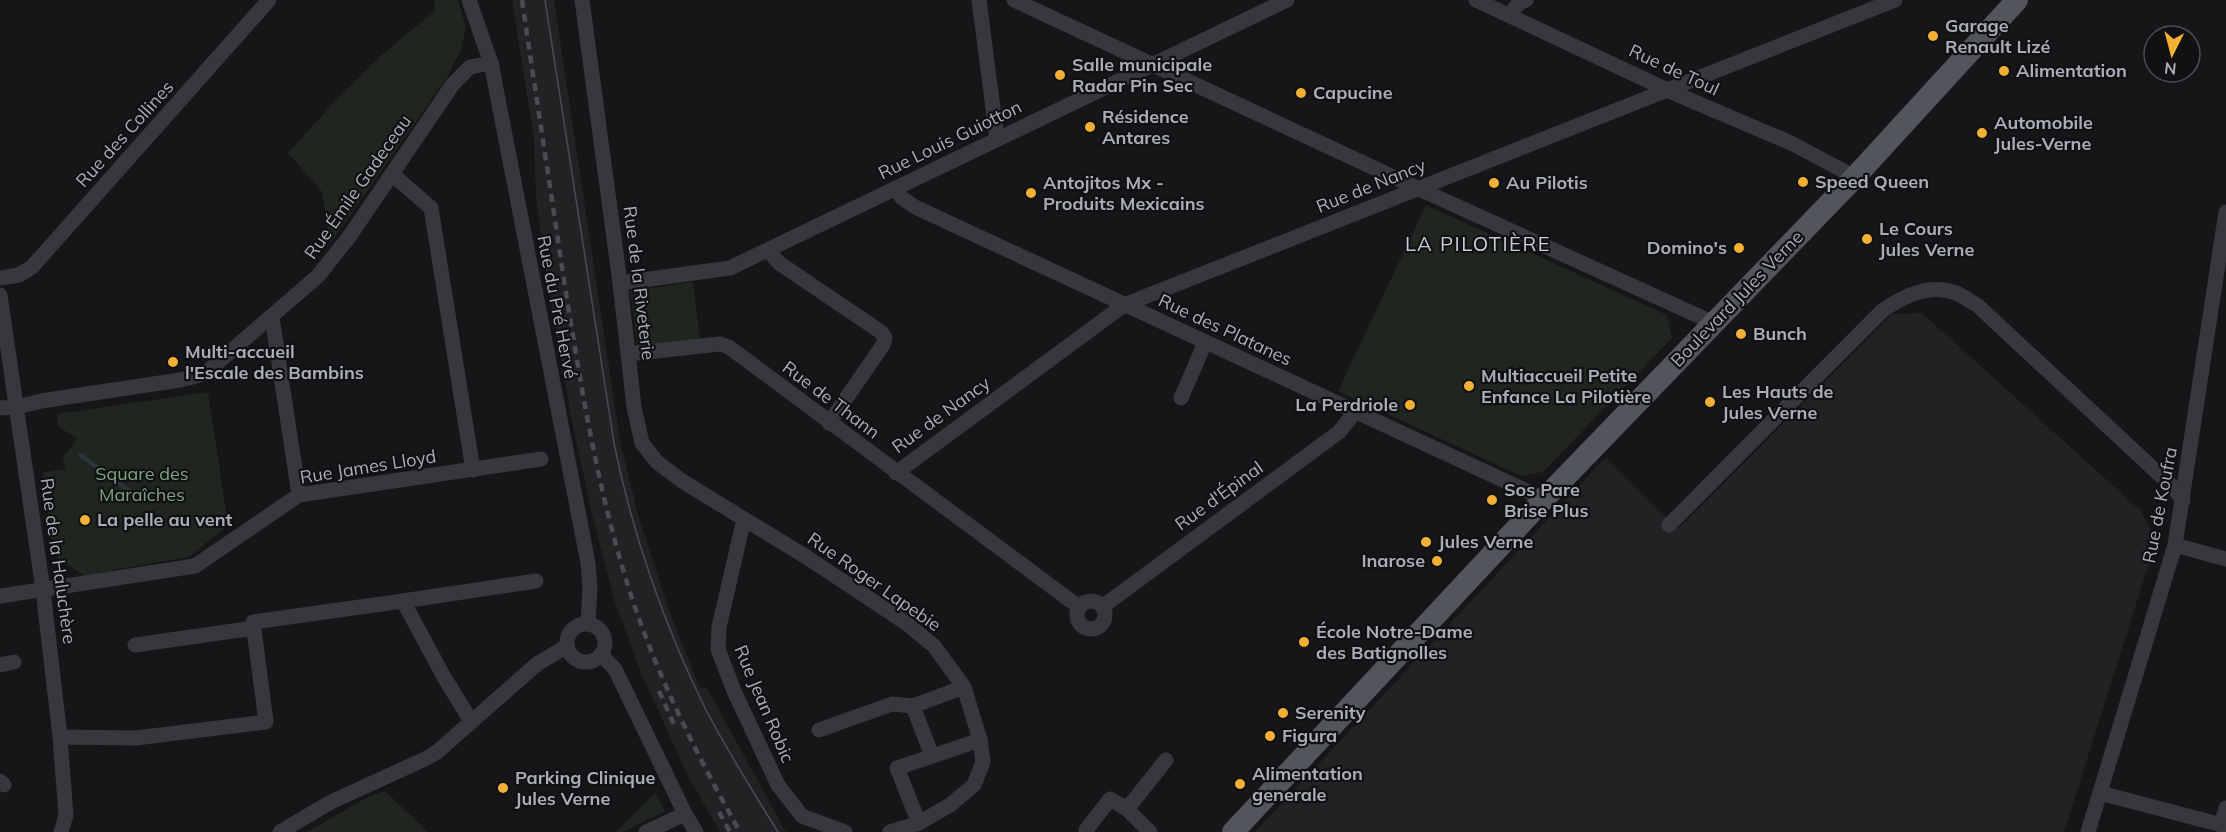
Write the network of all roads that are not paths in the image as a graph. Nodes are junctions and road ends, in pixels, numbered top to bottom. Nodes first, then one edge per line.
1 (270, 0) edge
2 (470, 0) edge
3 (582, 0) edge
4 (979, 0) edge
5 (1014, 0) edge
6 (1287, 0) edge
7 (1476, 0) edge
8 (1526, 0) edge
9 (1895, 0) edge
10 (2017, 0) edge
11 (1509, 15) junction
12 (490, 63) junction
13 (1154, 64) junction
14 (1668, 90) junction
15 (997, 139) junction
16 (392, 174) junction
17 (1856, 177) junction
18 (896, 188) junction
19 (1417, 188) junction
20 (2226, 212) edge
21 (768, 250) junction
22 (2223, 255) edge
23 (0, 278) edge
24 (620, 283) junction
25 (0, 295) edge
26 (1124, 305) junction
27 (272, 318) junction
28 (1714, 323) junction
29 (1205, 342) junction
30 (628, 354) junction
31 (1181, 398) dead end
32 (17, 407) junction
33 (0, 408) edge
34 (1355, 412) junction
35 (829, 423) junction
36 (541, 459) dead end
37 (472, 470) junction
38 (896, 473) junction
39 (299, 495) junction
40 (1544, 499) junction
41 (2183, 501) junction
42 (744, 519) junction
43 (1669, 525) dead end
44 (2175, 545) junction
45 (2226, 559) edge
46 (536, 581) dead end
47 (43, 590) junction
48 (0, 596) edge
49 (403, 601) junction
50 (1080, 607) junction
51 (1102, 607) junction
52 (588, 624) junction
53 (254, 628) junction
54 (135, 645) dead end
55 (567, 646) junction
56 (601, 655) junction
57 (964, 687) junction
58 (913, 706) junction
59 (471, 721) junction
60 (819, 730) dead end
61 (60, 737) junction
62 (980, 740) junction
63 (932, 756) junction
64 (1166, 760) dead end
65 (2100, 793) junction
66 (2226, 808) edge
67 (1126, 809) junction
68 (686, 814) junction
69 (919, 823) junction
70 (2224, 826) edge
71 (1086, 830) dead end
72 (62, 832) edge
73 (280, 832) edge
74 (646, 832) edge
75 (696, 832) edge
76 (845, 832) edge
77 (890, 832) edge
78 (1150, 832) edge
79 (1233, 832) edge
80 (2088, 832) edge

1 - 23 street, Rue des Collines
2 - 12 street, Rue du Pré Hervé
3 - 24 street, Rue de la Riveterie
4 - 15 street
5 - 13 street
6 - 13 street, Rue Louis Guiotton
7 - 11 street, Rue de Toul
8 - 11 street
9 - 14 street, Rue de Nancy
10 - 17 main road, Boulevard Jules Verne
11 - 14 street, Rue de Toul
12 - 16 street, Rue Émile Gadeceau
12 - 52 street, Rue du Pré Hervé
13 - 15 street, Rue Louis Guiotton
13 - 19 street
14 - 17 street, Rue de Toul
14 - 19 street, Rue de Nancy
15 - 18 street, Rue Louis Guiotton
16 - 27 street, Rue Émile Gadeceau
16 - 37 street
17 - 28 main road, Boulevard Jules Verne
18 - 21 street, Rue Louis Guiotton
18 - 26 street, Rue des Platanes
19 - 26 street, Rue de Nancy
19 - 28 street
20 - 22 street, Rue de Koufra
21 - 24 street, Rue Louis Guiotton
21 - 35 street
22 - 41 street, Rue de Koufra
24 - 30 street, Rue de la Riveterie
25 - 32 street, Rue de la Haluchère
26 - 29 street, Rue des Platanes
26 - 38 street, Rue de Nancy
27 - 32 street, Rue Émile Gadeceau
27 - 39 street
28 - 40 main road, Boulevard Jules Verne
29 - 31 street
29 - 34 street, Rue des Platanes
30 - 35 street, Rue de Thann
30 - 42 street, Rue de la Riveterie
32 - 33 street, Rue Émile Gadeceau
32 - 47 street, Rue de la Haluchère
34 - 40 street, Rue des Platanes
34 - 51 street, Rue d'Épinal
35 - 38 street, Rue de Thann
36 - 37 street, Rue James Lloyd
37 - 39 street, Rue James Lloyd
38 - 50 street, Rue de Thann
39 - 47 street, Rue James Lloyd
40 - 79 main road, Boulevard Jules Verne
41 - 43 street
41 - 44 street, Rue de Koufra
42 - 57 street, Rue Roger Lapebie
42 - 76 street, Rue Jean Robic
44 - 45 street
44 - 65 street, Rue de Koufra
46 - 49 street
47 - 48 street, Rue James Lloyd
47 - 61 street, Rue de la Haluchère
49 - 53 street
49 - 59 street
50 - 51 street
50 - 51 street, Rue d'Épinal
52 - 55 street
52 - 56 street
53 - 54 street
53 - 61 street
55 - 56 street
55 - 59 street
56 - 68 street
57 - 58 street
57 - 62 street, Rue Roger Lapebie
58 - 60 street
58 - 63 street
59 - 73 street
61 - 72 street, Rue de la Haluchère
62 - 63 street
62 - 69 street, Rue Roger Lapebie
63 - 69 street
64 - 67 street
65 - 70 street
65 - 80 street, Rue de Koufra
66 - 70 street
67 - 71 street
67 - 78 street
68 - 74 street
68 - 75 street
69 - 77 street

